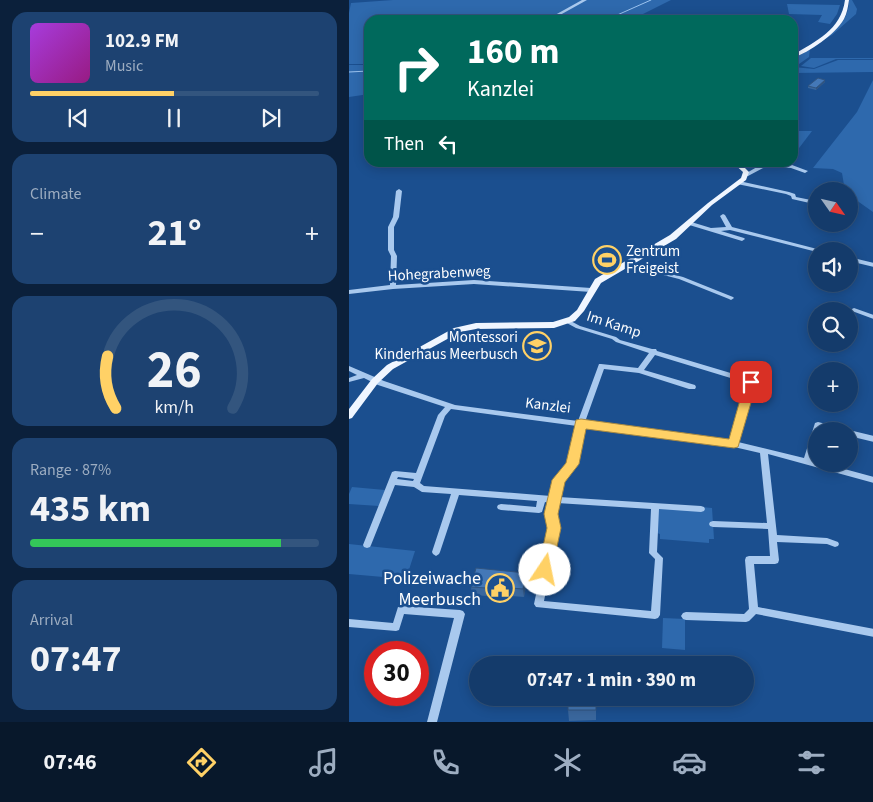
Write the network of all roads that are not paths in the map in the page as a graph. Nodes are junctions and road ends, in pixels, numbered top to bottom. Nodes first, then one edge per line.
1 (585, 0) edge
2 (847, 0) edge
3 (557, 15) edge
4 (798, 53) edge
5 (742, 167) edge
6 (761, 167) edge
7 (792, 167) edge
8 (805, 171) dead end
9 (747, 175) junction
10 (739, 183) junction
11 (399, 191) dead end
12 (808, 201) edge
13 (723, 216) dead end
14 (688, 223) junction
15 (730, 228) junction
16 (711, 230) junction
17 (742, 239) dead end
18 (808, 248) edge
19 (858, 261) edge
20 (626, 264) junction
21 (873, 265) edge
22 (393, 287) junction
23 (591, 290) junction
24 (349, 292) edge
25 (731, 298) dead end
26 (858, 311) edge
27 (873, 317) edge
28 (567, 321) junction
29 (654, 351) junction
30 (349, 368) edge
31 (640, 371) junction
32 (363, 375) junction
33 (349, 380) edge
34 (375, 380) junction
35 (692, 387) dead end
36 (449, 406) junction
37 (349, 416) edge
38 (581, 424) junction
39 (858, 435) edge
40 (873, 439) edge
41 (734, 444) junction
42 (764, 451) junction
43 (808, 459) edge
44 (807, 462) junction
45 (418, 480) junction
46 (873, 480) edge
47 (456, 492) junction
48 (542, 499) junction
49 (554, 500) junction
50 (655, 506) junction
51 (501, 507) dead end
52 (701, 509) dead end
53 (713, 524) dead end
54 (771, 526) junction
55 (773, 538) junction
56 (835, 544) dead end
57 (367, 545) dead end
58 (436, 552) dead end
59 (755, 610) junction
60 (686, 616) dead end
61 (349, 624) edge
62 (873, 633) edge
63 (433, 722) edge

1 - 3 street
2 - 4 main road
5 - 9 main road
6 - 9 street
7 - 8 street
9 - 10 main road
10 - 12 street
10 - 14 main road
11 - 22 street
13 - 15 street
14 - 16 street
14 - 20 main road
15 - 16 street
15 - 18 street
16 - 17 street
19 - 21 street
20 - 23 main road
20 - 25 street
22 - 23 street, Hohegrabenweg
22 - 24 street, Hohegrabenweg
23 - 28 main road
26 - 27 street
28 - 29 street, Im Kamp
28 - 34 main road
29 - 31 street, Im Kamp
29 - 41 street, Im Kamp
30 - 32 street, Kanzlei
31 - 35 street
31 - 38 street
32 - 33 street
32 - 34 street, Kanzlei
34 - 36 street, Kanzlei
34 - 37 main road
36 - 38 street, Kanzlei
36 - 45 street
38 - 41 street, Kanzlei
38 - 49 street
39 - 40 street
41 - 42 street, Kanzlei
42 - 44 street, Kanzlei
42 - 54 street
43 - 44 street
44 - 46 street, Kanzlei
45 - 47 street
45 - 57 street
47 - 48 street
47 - 58 street
48 - 49 street
48 - 51 street
49 - 50 street
49 - 50 street
50 - 52 street
53 - 54 street
54 - 55 street
55 - 56 street
55 - 59 street
59 - 60 street
59 - 62 street
61 - 63 street

